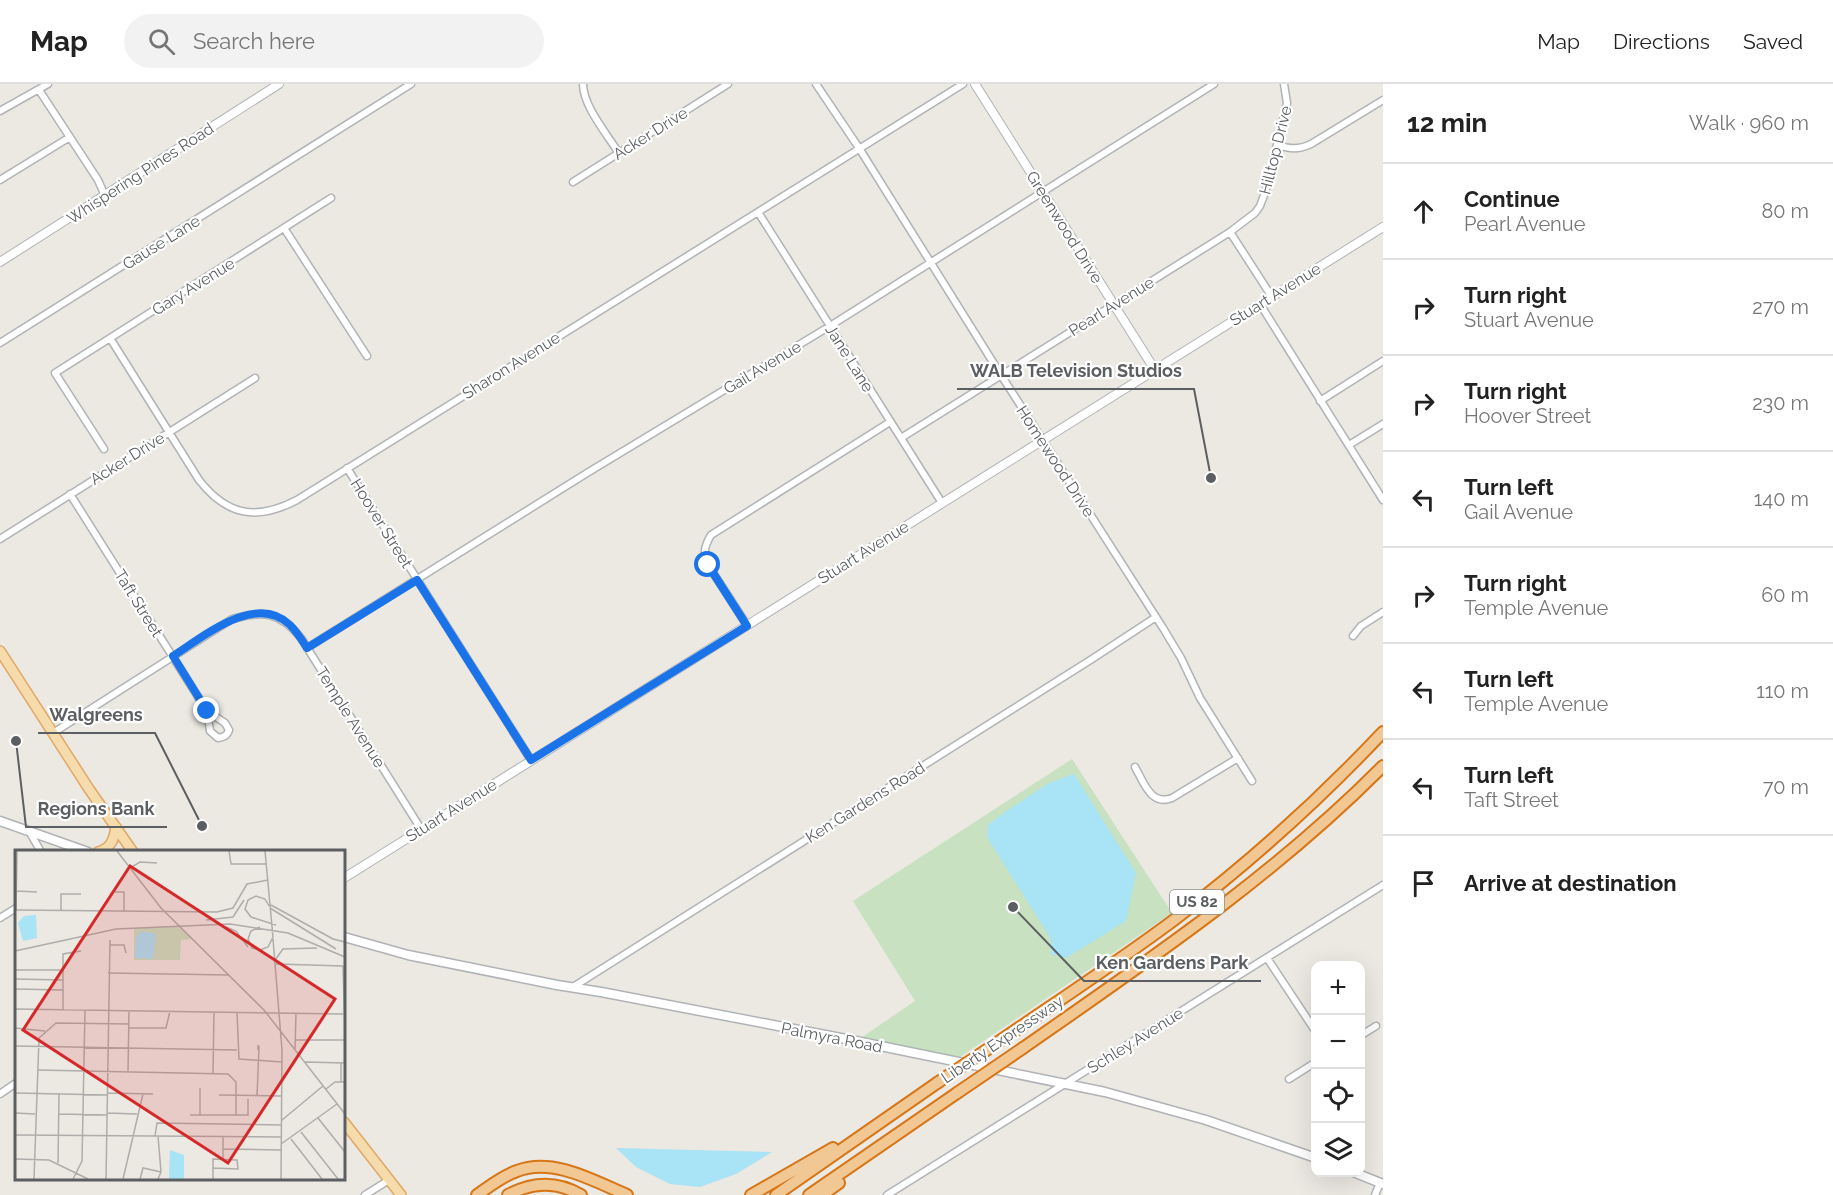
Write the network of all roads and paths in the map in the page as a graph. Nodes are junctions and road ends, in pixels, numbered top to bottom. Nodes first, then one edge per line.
1 (48, 84) edge
2 (279, 84) edge
3 (411, 84) edge
4 (583, 84) edge
5 (728, 84) edge
6 (816, 84) edge
7 (963, 84) edge
8 (975, 84) edge
9 (1214, 84) edge
10 (1284, 84) edge
11 (39, 90) junction
12 (1383, 100) edge
13 (0, 111) edge
14 (70, 137) junction
15 (1277, 145) junction
16 (859, 148) junction
17 (618, 152) junction
18 (0, 180) edge
19 (573, 182) dead end
20 (1043, 191) junction
21 (105, 196) junction
22 (331, 198) dead end
23 (758, 212) junction
24 (1383, 227) edge
25 (284, 228) junction
26 (1230, 232) junction
27 (0, 262) edge
28 (931, 262) junction
29 (1272, 297) junction
30 (1114, 304) junction
31 (1260, 304) junction
32 (830, 326) junction
33 (110, 338) junction
34 (0, 343) edge
35 (367, 356) dead end
36 (1383, 362) edge
37 (1155, 370) junction
38 (1001, 375) junction
39 (255, 378) dead end
40 (1320, 401) junction
41 (890, 422) junction
42 (1383, 424) edge
43 (169, 432) junction
44 (901, 438) junction
45 (1043, 440) junction
46 (1349, 445) junction
47 (104, 449) dead end
48 (347, 468) junction
49 (1381, 490) edge
50 (70, 494) junction
51 (1383, 500) edge
52 (942, 503) junction
53 (0, 539) edge
54 (417, 580) junction
55 (1383, 612) edge
56 (1156, 617) junction
57 (747, 626) junction
58 (1353, 636) dead end
59 (307, 648) junction
60 (0, 651) edge
61 (173, 656) junction
62 (207, 711) dead end
63 (1383, 732) edge
64 (53, 733) junction
65 (1238, 758) junction
66 (531, 760) junction
67 (1383, 766) edge
68 (1134, 767) dead end
69 (1252, 781) dead end
70 (0, 821) edge
71 (116, 827) junction
72 (421, 830) junction
73 (29, 831) junction
74 (40, 850) edge
75 (82, 850) edge
76 (103, 850) edge
77 (132, 850) edge
78 (345, 878) edge
79 (1383, 885) edge
80 (15, 909) edge
81 (0, 918) edge
82 (345, 937) edge
83 (1267, 958) junction
84 (573, 987) junction
85 (1311, 1024) edge
86 (1377, 1026) dead end
87 (1365, 1033) edge
88 (1311, 1065) edge
89 (1289, 1079) dead end
90 (15, 1084) edge
91 (1066, 1084) junction
92 (0, 1094) edge
93 (345, 1123) edge
94 (1311, 1156) edge
95 (802, 1171) junction
96 (1363, 1177) edge
97 (389, 1180) junction
98 (1381, 1184) edge
99 (823, 1192) edge
100 (365, 1195) edge
101 (401, 1195) edge
102 (477, 1195) edge
103 (508, 1195) edge
104 (581, 1195) edge
105 (627, 1195) edge
106 (751, 1195) edge
107 (776, 1195) edge
108 (809, 1195) edge
109 (887, 1195) edge
110 (1375, 1195) edge

1 - 11 street
2 - 21 street, Whispering Pines Road
3 - 34 street, Gause Lane
4 - 17 street
5 - 17 street, Acker Drive
6 - 16 street, Homewood Drive
7 - 16 street, Sharon Avenue
8 - 20 street, Greenwood Drive
9 - 20 street, Gail Avenue
10 - 15 street, Hilltop Drive
11 - 13 street
11 - 14 street
12 - 15 street
14 - 18 street
14 - 21 street
15 - 26 street, Hilltop Drive
16 - 23 street, Sharon Avenue
16 - 28 street, Homewood Drive
17 - 19 street, Acker Drive
20 - 28 street, Gail Avenue
20 - 30 street, Greenwood Drive
21 - 27 street, Whispering Pines Road
22 - 25 street, Gary Avenue
23 - 32 street, Jane Lane
23 - 48 street, Sharon Avenue
24 - 29 street, Stuart Avenue
25 - 33 street, Gary Avenue
25 - 35 street
26 - 29 street
26 - 30 street, Pearl Avenue
28 - 32 street, Gail Avenue
28 - 38 street, Homewood Drive
29 - 31 street, Stuart Avenue
30 - 37 street, Greenwood Drive
30 - 38 street, Pearl Avenue
31 - 37 street, Stuart Avenue
31 - 40 street
32 - 41 street, Jane Lane
32 - 54 street, Gail Avenue
33 - 43 street, Sharon Avenue
33 - 47 street, Gary Avenue
36 - 40 street
37 - 45 street, Stuart Avenue
38 - 44 street, Pearl Avenue
38 - 45 street, Homewood Drive
39 - 43 street, Acker Drive
40 - 46 street
41 - 44 street, Jane Lane
41 - 57 street
42 - 46 street
43 - 48 street, Sharon Avenue
43 - 50 street, Acker Drive
44 - 52 street, Jane Lane
45 - 52 street, Stuart Avenue
45 - 56 street, Homewood Drive
46 - 49 street
48 - 54 street, Hoover Street
49 - 51 street
50 - 53 street, Acker Drive
50 - 61 street, Taft Street
52 - 57 street, Stuart Avenue
54 - 59 street, Gail Avenue
54 - 66 street, Hoover Street
55 - 58 street
56 - 65 street, Homewood Drive
56 - 84 street, Ken Gardens Road
57 - 66 street, Stuart Avenue
59 - 61 street, Temple Avenue
59 - 72 street, Temple Avenue
60 - 64 main road
61 - 62 street, Taft Street
61 - 64 street, Temple Avenue
63 - 95 highway, Liberty Expressway / US 82, bridge
64 - 71 main road
65 - 68 street
65 - 69 street, Homewood Drive
66 - 72 street, Stuart Avenue
67 - 99 highway, Liberty Expressway / US 82, bridge
70 - 73 main road
71 - 76 main road
71 - 77 main road
72 - 78 street, Stuart Avenue
73 - 74 street
73 - 75 main road
79 - 83 street, Schley Avenue
80 - 81 street
82 - 84 main road, Palmyra Road
83 - 85 street
83 - 91 street, Schley Avenue
84 - 91 main road, Palmyra Road
86 - 87 street
88 - 89 street
90 - 92 street
91 - 94 main road, Palmyra Road
91 - 109 street, Schley Avenue
93 - 97 main road
95 - 106 highway
95 - 107 highway
96 - 98 main road
97 - 100 street
97 - 101 main road
98 - 110 street
99 - 108 highway
102 - 105 highway
103 - 104 highway

